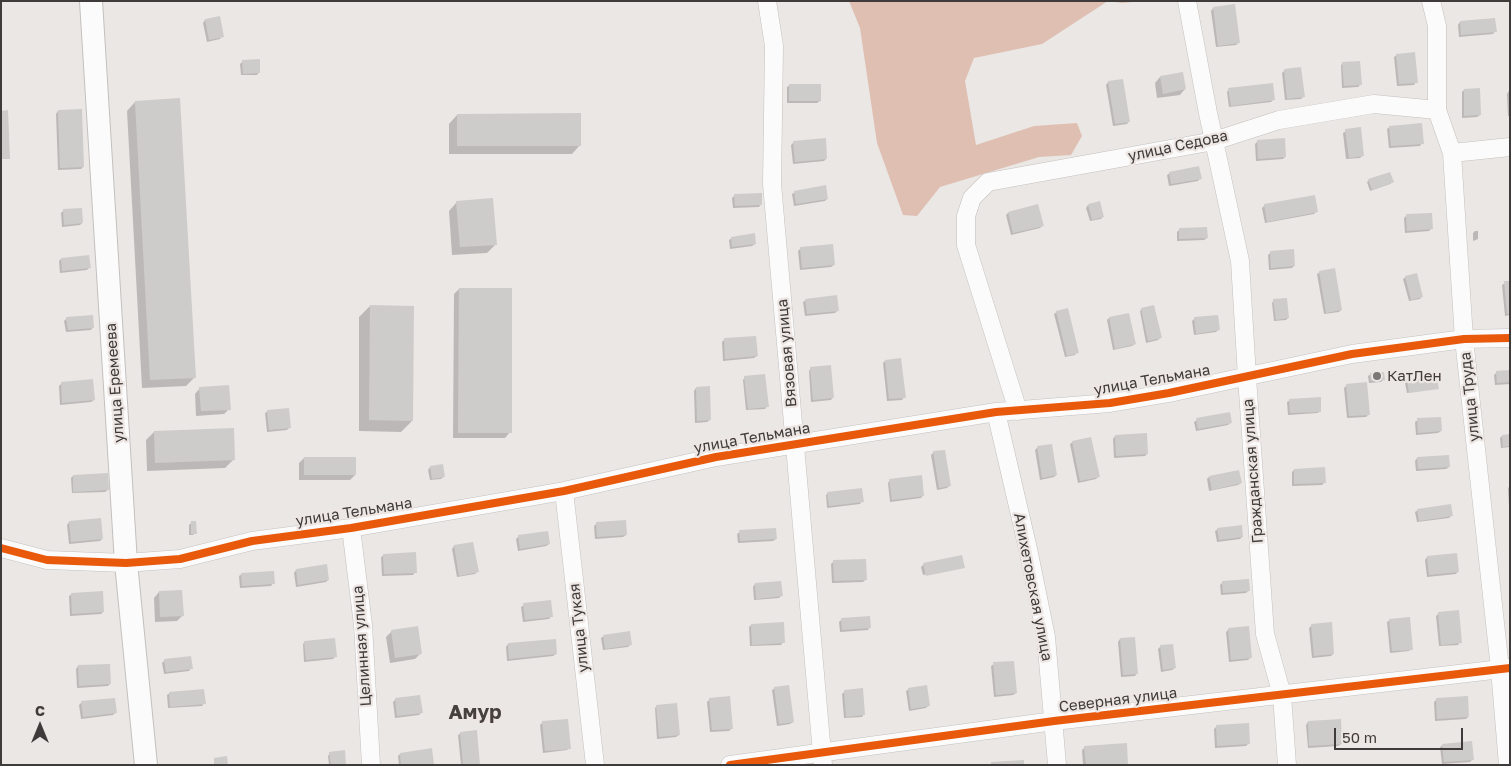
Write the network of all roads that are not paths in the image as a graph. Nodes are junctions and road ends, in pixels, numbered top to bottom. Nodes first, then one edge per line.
1 (91, 1) edge
2 (767, 1) edge
3 (1187, 1) edge
4 (1431, 1) edge
5 (1437, 110) junction
6 (1214, 141) junction
7 (1510, 147) edge
8 (1452, 152) junction
9 (1510, 338) edge
10 (1464, 339) junction
11 (1246, 377) junction
12 (1018, 411) junction
13 (996, 412) junction
14 (794, 444) junction
15 (564, 491) junction
16 (350, 528) junction
17 (1, 548) edge
18 (126, 563) junction
19 (1505, 668) edge
20 (1282, 695) junction
21 (1054, 722) junction
22 (822, 758) edge
23 (146, 765) edge
24 (371, 765) edge
25 (595, 765) edge
26 (730, 765) edge
27 (1057, 765) edge
28 (1287, 765) edge
29 (1508, 765) edge

1 - 18 street, улица Еремеева
2 - 14 street, Вязовая улица
3 - 6 street, Гражданская улица
4 - 5 street, улица Труда
5 - 6 street, улица Седова
5 - 8 street, улица Труда
6 - 11 street, Гражданская улица
6 - 12 street, улица Седова
7 - 8 street
8 - 10 street, улица Труда
9 - 10 street, улица Тельмана
10 - 11 street, улица Тельмана
10 - 19 street, улица Труда
11 - 12 street, улица Тельмана
11 - 20 street, Гражданская улица
12 - 13 street, улица Тельмана
13 - 14 street, улица Тельмана
13 - 21 street, Алихетовская улица
14 - 15 street, улица Тельмана
14 - 22 street, Вязовая улица
15 - 16 street, улица Тельмана
15 - 25 street, улица Тукая
16 - 18 street, улица Тельмана
16 - 24 street, Целинная улица
17 - 18 street, улица Тельмана
18 - 23 street, улица Еремеева
19 - 20 street, Северная улица
19 - 29 street, улица Труда
20 - 21 street, Северная улица
20 - 28 street, Гражданская улица
21 - 22 street, Северная улица
21 - 27 street, Алихетовская улица
22 - 26 street, Северная улица

